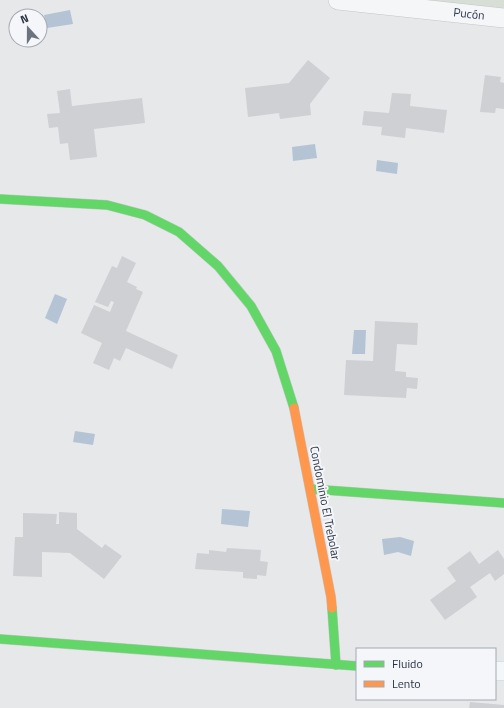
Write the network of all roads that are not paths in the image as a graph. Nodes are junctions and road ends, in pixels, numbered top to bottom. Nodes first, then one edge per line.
1 (338, 0) edge
2 (504, 18) edge
3 (0, 199) edge
4 (311, 489) junction
5 (504, 503) edge
6 (0, 638) edge
7 (336, 665) junction
8 (356, 666) edge

1 - 2 street, Pucón
3 - 4 street, Condominio El Trebolar
4 - 5 street
4 - 7 street, Condominio El Trebolar
6 - 7 street
7 - 8 street

